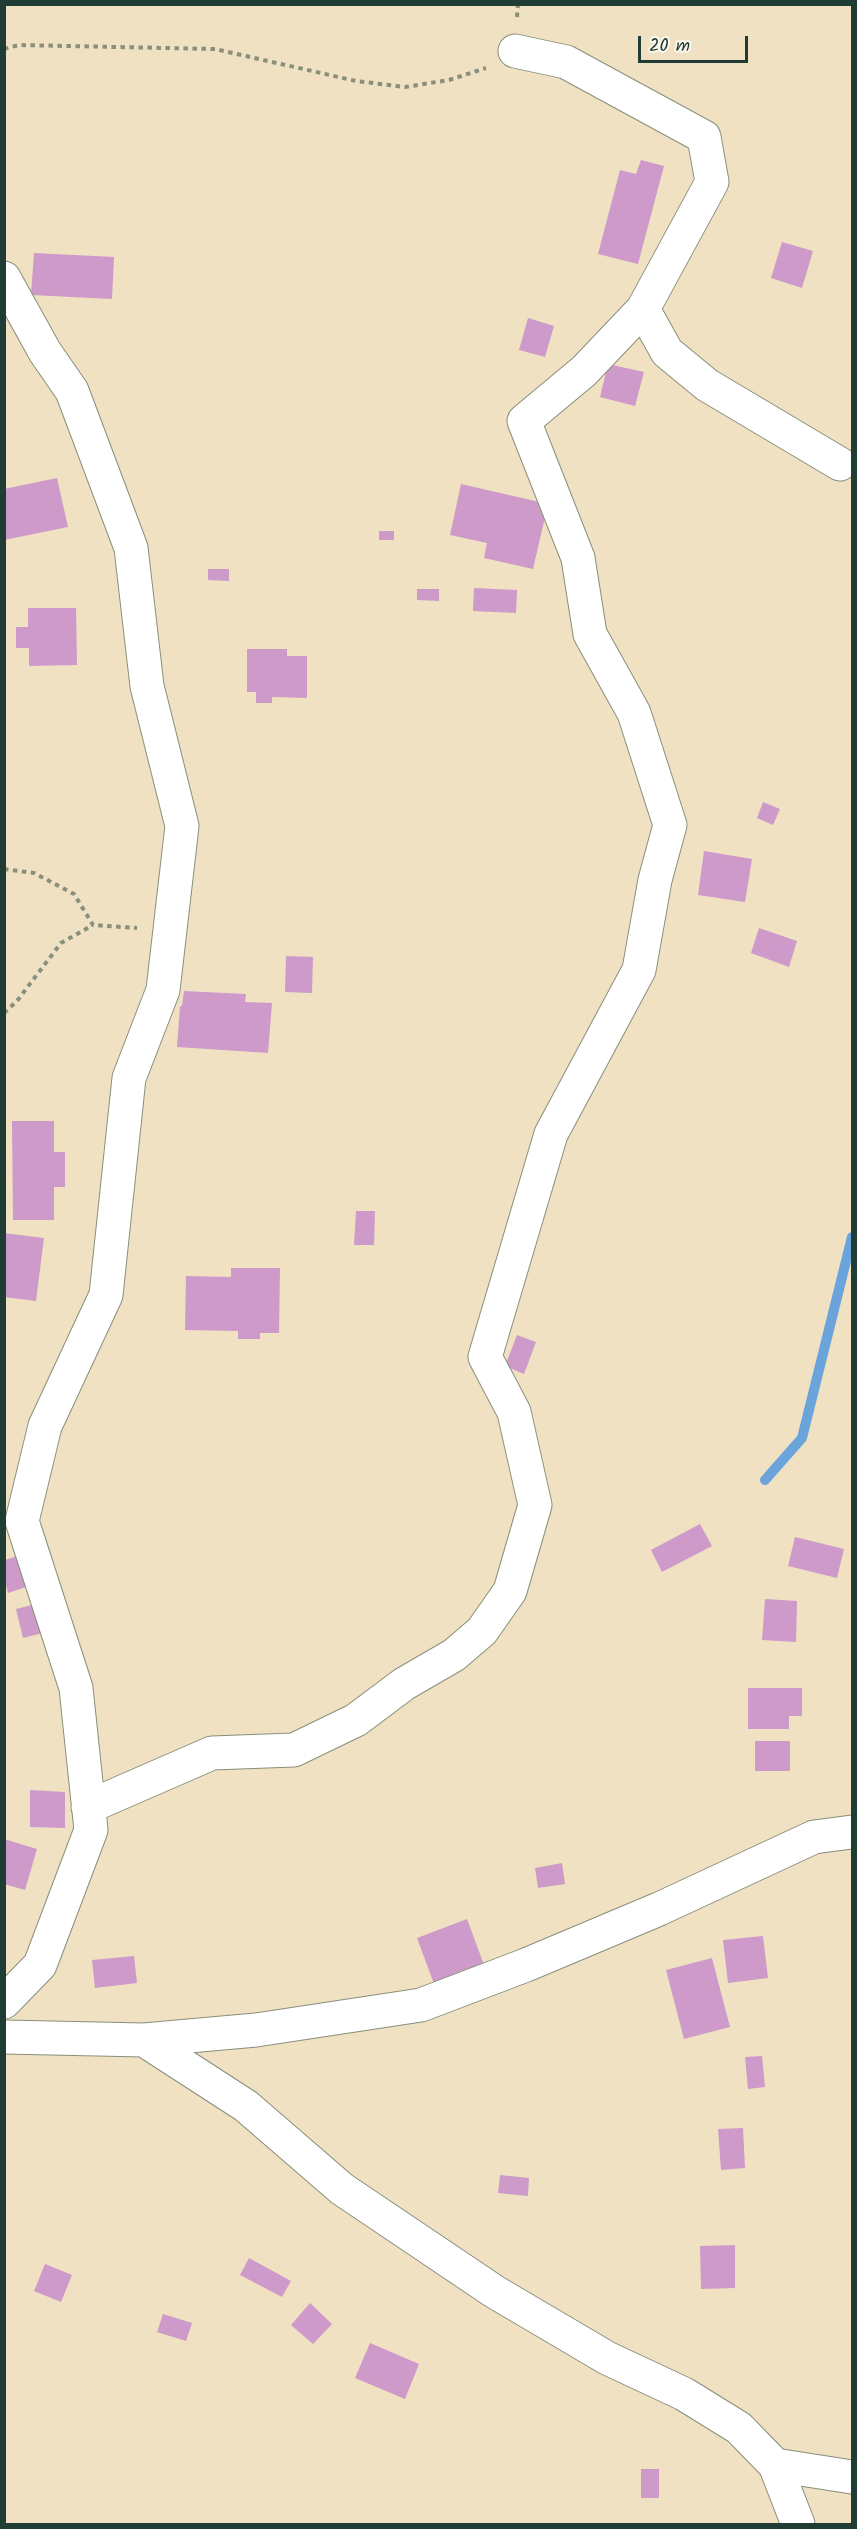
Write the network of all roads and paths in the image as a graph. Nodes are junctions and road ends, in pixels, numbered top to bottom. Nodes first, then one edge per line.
1 (518, 4) edge
2 (4, 49) edge
3 (515, 51) junction
4 (4, 278) edge
5 (643, 309) junction
6 (840, 464) dead end
7 (4, 869) edge
8 (93, 925) junction
9 (170, 930) junction
10 (4, 1013) edge
11 (88, 1807) junction
12 (852, 1832) edge
13 (4, 2002) edge
14 (4, 2037) edge
15 (144, 2040) junction
16 (775, 2465) junction
17 (852, 2477) edge
18 (798, 2524) edge

1 - 3 path
2 - 3 path
3 - 5 street
4 - 9 street
5 - 6 street
5 - 11 street
7 - 8 path
8 - 9 path
8 - 10 path
9 - 11 street
11 - 13 street
12 - 15 street
14 - 15 street
15 - 16 street
16 - 17 street
16 - 18 street

